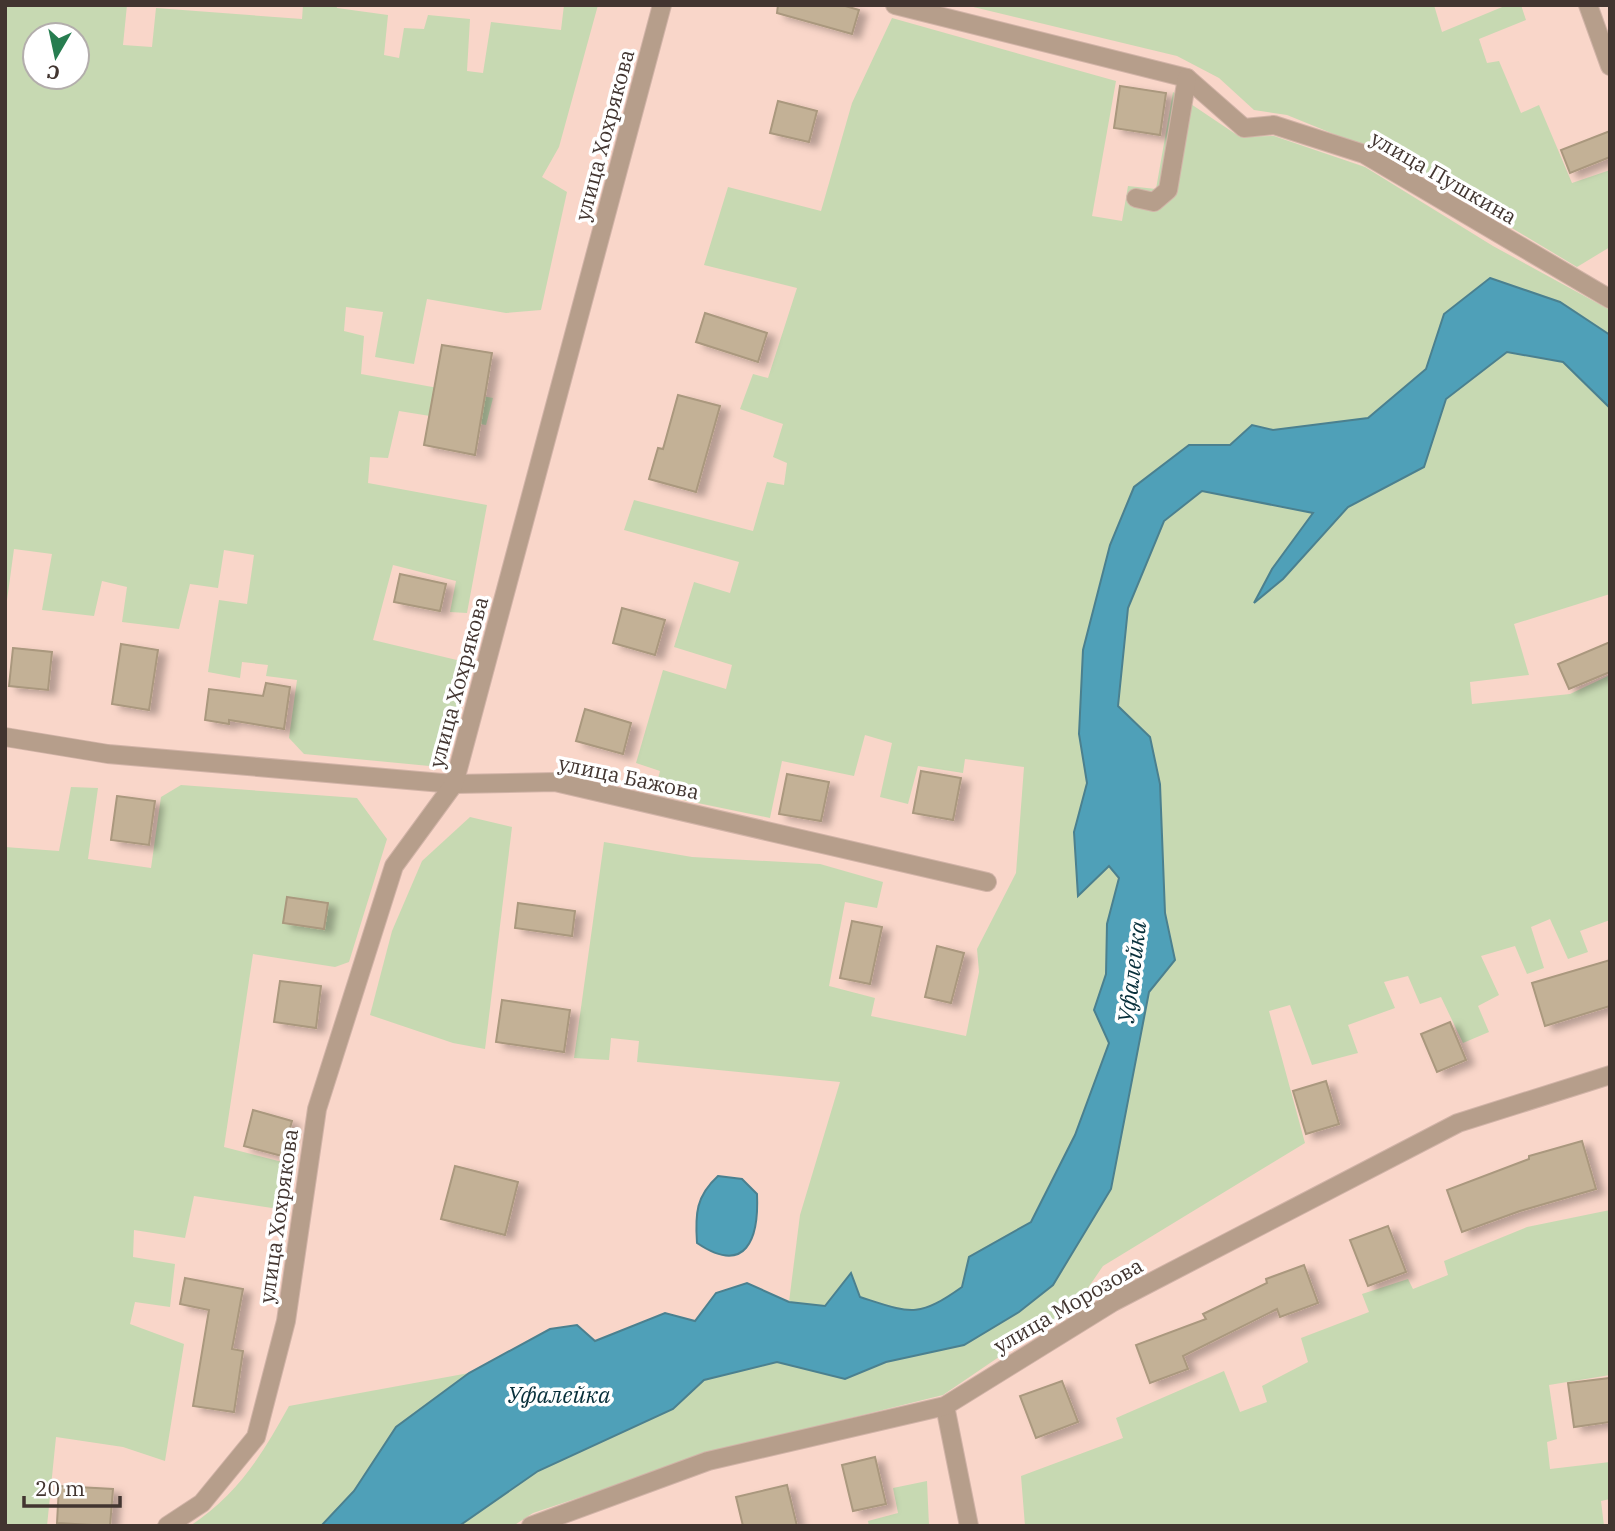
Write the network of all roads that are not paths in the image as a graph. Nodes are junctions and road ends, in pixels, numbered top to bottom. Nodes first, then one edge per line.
1 (662, 5) edge
2 (895, 5) edge
3 (1588, 5) edge
4 (1610, 66) edge
5 (1187, 78) junction
6 (1136, 198) dead end
7 (1610, 299) edge
8 (5, 737) edge
9 (454, 785) junction
10 (987, 882) dead end
11 (1610, 1075) edge
12 (945, 1406) junction
13 (167, 1526) edge
14 (531, 1526) edge
15 (969, 1526) edge

1 - 9 street, улица Хохрякова
2 - 5 street, улица Пушкина
3 - 4 street
5 - 6 street
5 - 7 street, улица Пушкина
8 - 9 street, улица Бажова
9 - 10 street, улица Бажова
9 - 13 street, улица Хохрякова
11 - 12 street, улица Морозова
12 - 14 street, улица Морозова
12 - 15 street

